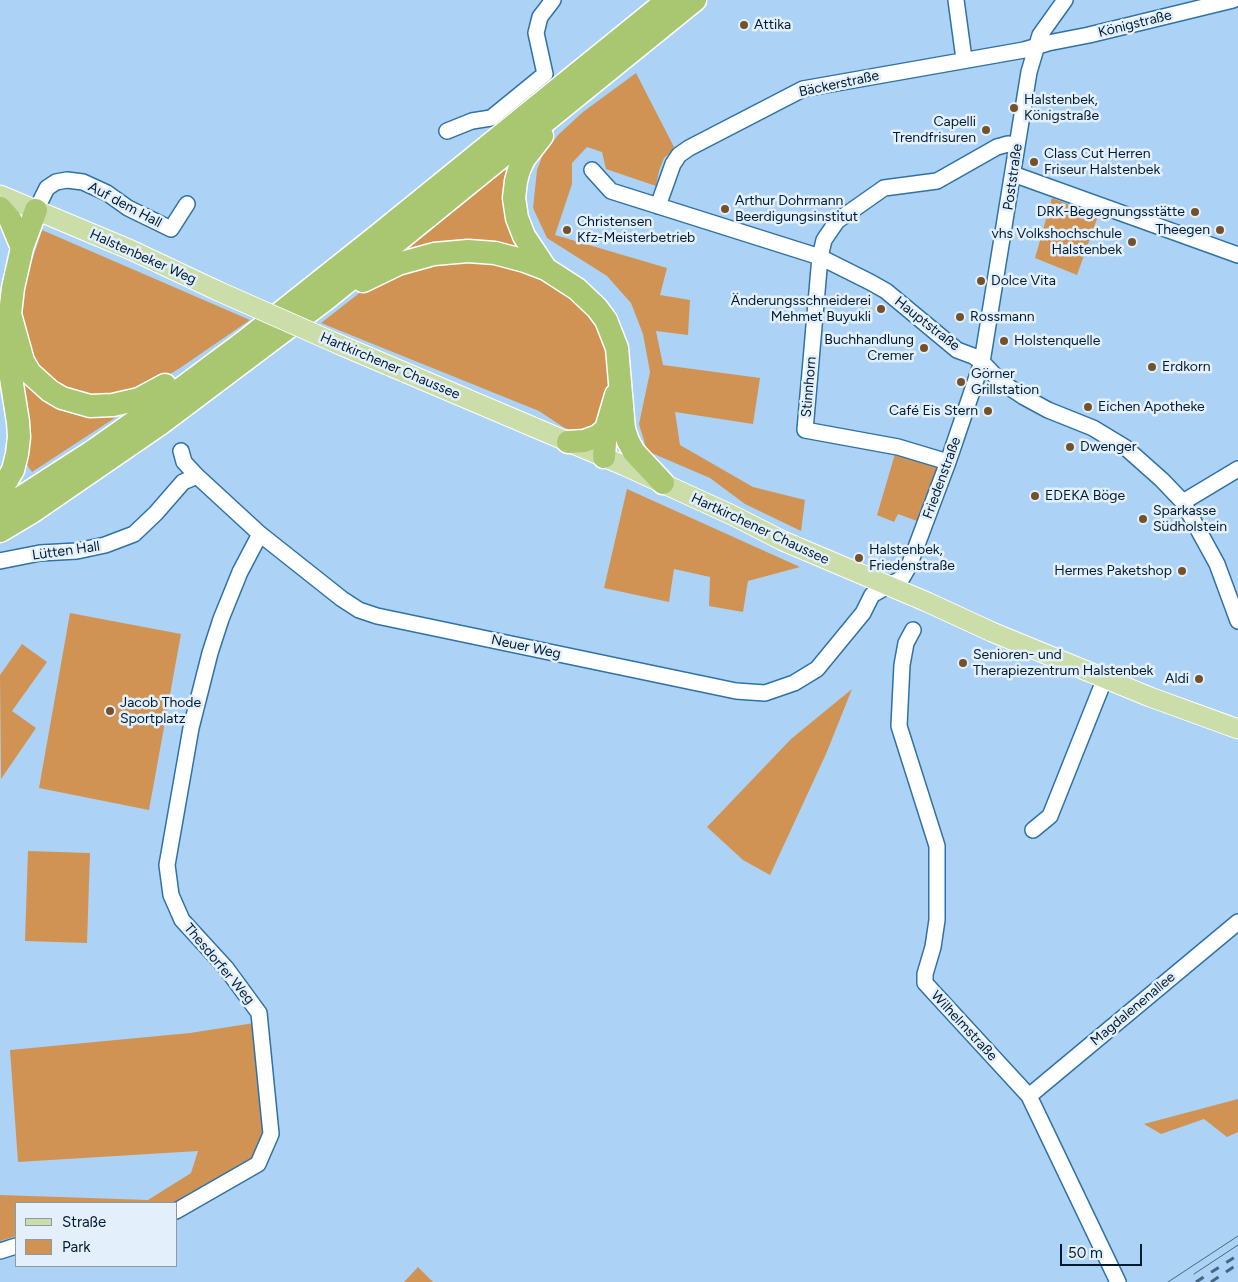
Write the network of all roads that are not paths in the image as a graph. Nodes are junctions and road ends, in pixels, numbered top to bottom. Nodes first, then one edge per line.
1 (553, 0) edge
2 (668, 0) edge
3 (695, 0) edge
4 (956, 0) edge
5 (1233, 0) edge
6 (1063, 1) edge
7 (1036, 46) junction
8 (964, 59) junction
9 (580, 94) junction
10 (447, 131) dead end
11 (1017, 145) junction
12 (592, 170) dead end
13 (1013, 174) junction
14 (0, 195) edge
15 (187, 204) dead end
16 (658, 206) junction
17 (0, 208) edge
18 (36, 210) junction
19 (22, 248) junction
20 (1238, 255) edge
21 (820, 257) junction
22 (546, 269) junction
23 (326, 299) junction
24 (10, 314) junction
25 (286, 321) joint
26 (245, 340) junction
27 (982, 362) junction
28 (615, 429) junction
29 (568, 442) junction
30 (181, 451) dead end
31 (604, 458) junction
32 (948, 462) junction
33 (1238, 469) edge
34 (197, 476) junction
35 (663, 483) junction
36 (0, 492) edge
37 (1183, 502) junction
38 (0, 511) edge
39 (0, 531) edge
40 (260, 534) junction
41 (0, 561) edge
42 (890, 587) junction
43 (1238, 620) edge
44 (913, 630) dead end
45 (1105, 678) junction
46 (1238, 729) edge
47 (1033, 830) dead end
48 (1238, 922) edge
49 (1029, 1096) junction
50 (178, 1209) edge
51 (15, 1246) edge
52 (0, 1251) edge
53 (1118, 1282) edge

1 - 10 street
2 - 26 highway
3 - 9 highway
4 - 8 street
5 - 7 street, Königstraße
6 - 7 street, Poststraße
7 - 8 street, Bäckerstraße
7 - 11 street, Poststraße
8 - 16 street, Bäckerstraße
9 - 22 highway
9 - 23 highway
11 - 13 street, Poststraße
11 - 21 street
12 - 16 street, Hauptstraße
13 - 20 street
13 - 27 street, Poststraße
14 - 18 main road, Halstenbeker Weg
15 - 18 street, Auf dem Hall
16 - 21 street, Hauptstraße
17 - 19 highway
18 - 19 highway
18 - 25 main road, Halstenbeker Weg, bridge
19 - 24 highway
21 - 27 street, Hauptstraße
21 - 32 street, Stinnhorn
22 - 23 highway
22 - 28 highway
23 - 39 highway
24 - 26 highway
24 - 36 highway
25 - 29 main road, Hartkirchener Chaussee, bridge
26 - 38 highway
27 - 32 street, Friedenstraße
27 - 37 street, Hauptstraße
28 - 29 highway
28 - 31 highway
28 - 35 highway
29 - 31 main road, Hartkirchener Chaussee
30 - 34 street, Neuer Weg
31 - 35 main road, Hartkirchener Chaussee
32 - 42 street, Friedenstraße
33 - 37 street
34 - 40 street, Neuer Weg
34 - 41 street, Lütten Hall
35 - 42 main road, Hartkirchener Chaussee
37 - 43 street, Hauptstraße
40 - 42 street, Neuer Weg
40 - 50 street, Thesdorfer Weg
42 - 45 main road, Hartkirchener Chaussee
44 - 49 street, Wilhelmstraße
45 - 46 main road, Hartkirchener Chaussee
45 - 47 street
48 - 49 street, Magdalenenallee
49 - 53 street, Wilhelmstraße
51 - 52 street

